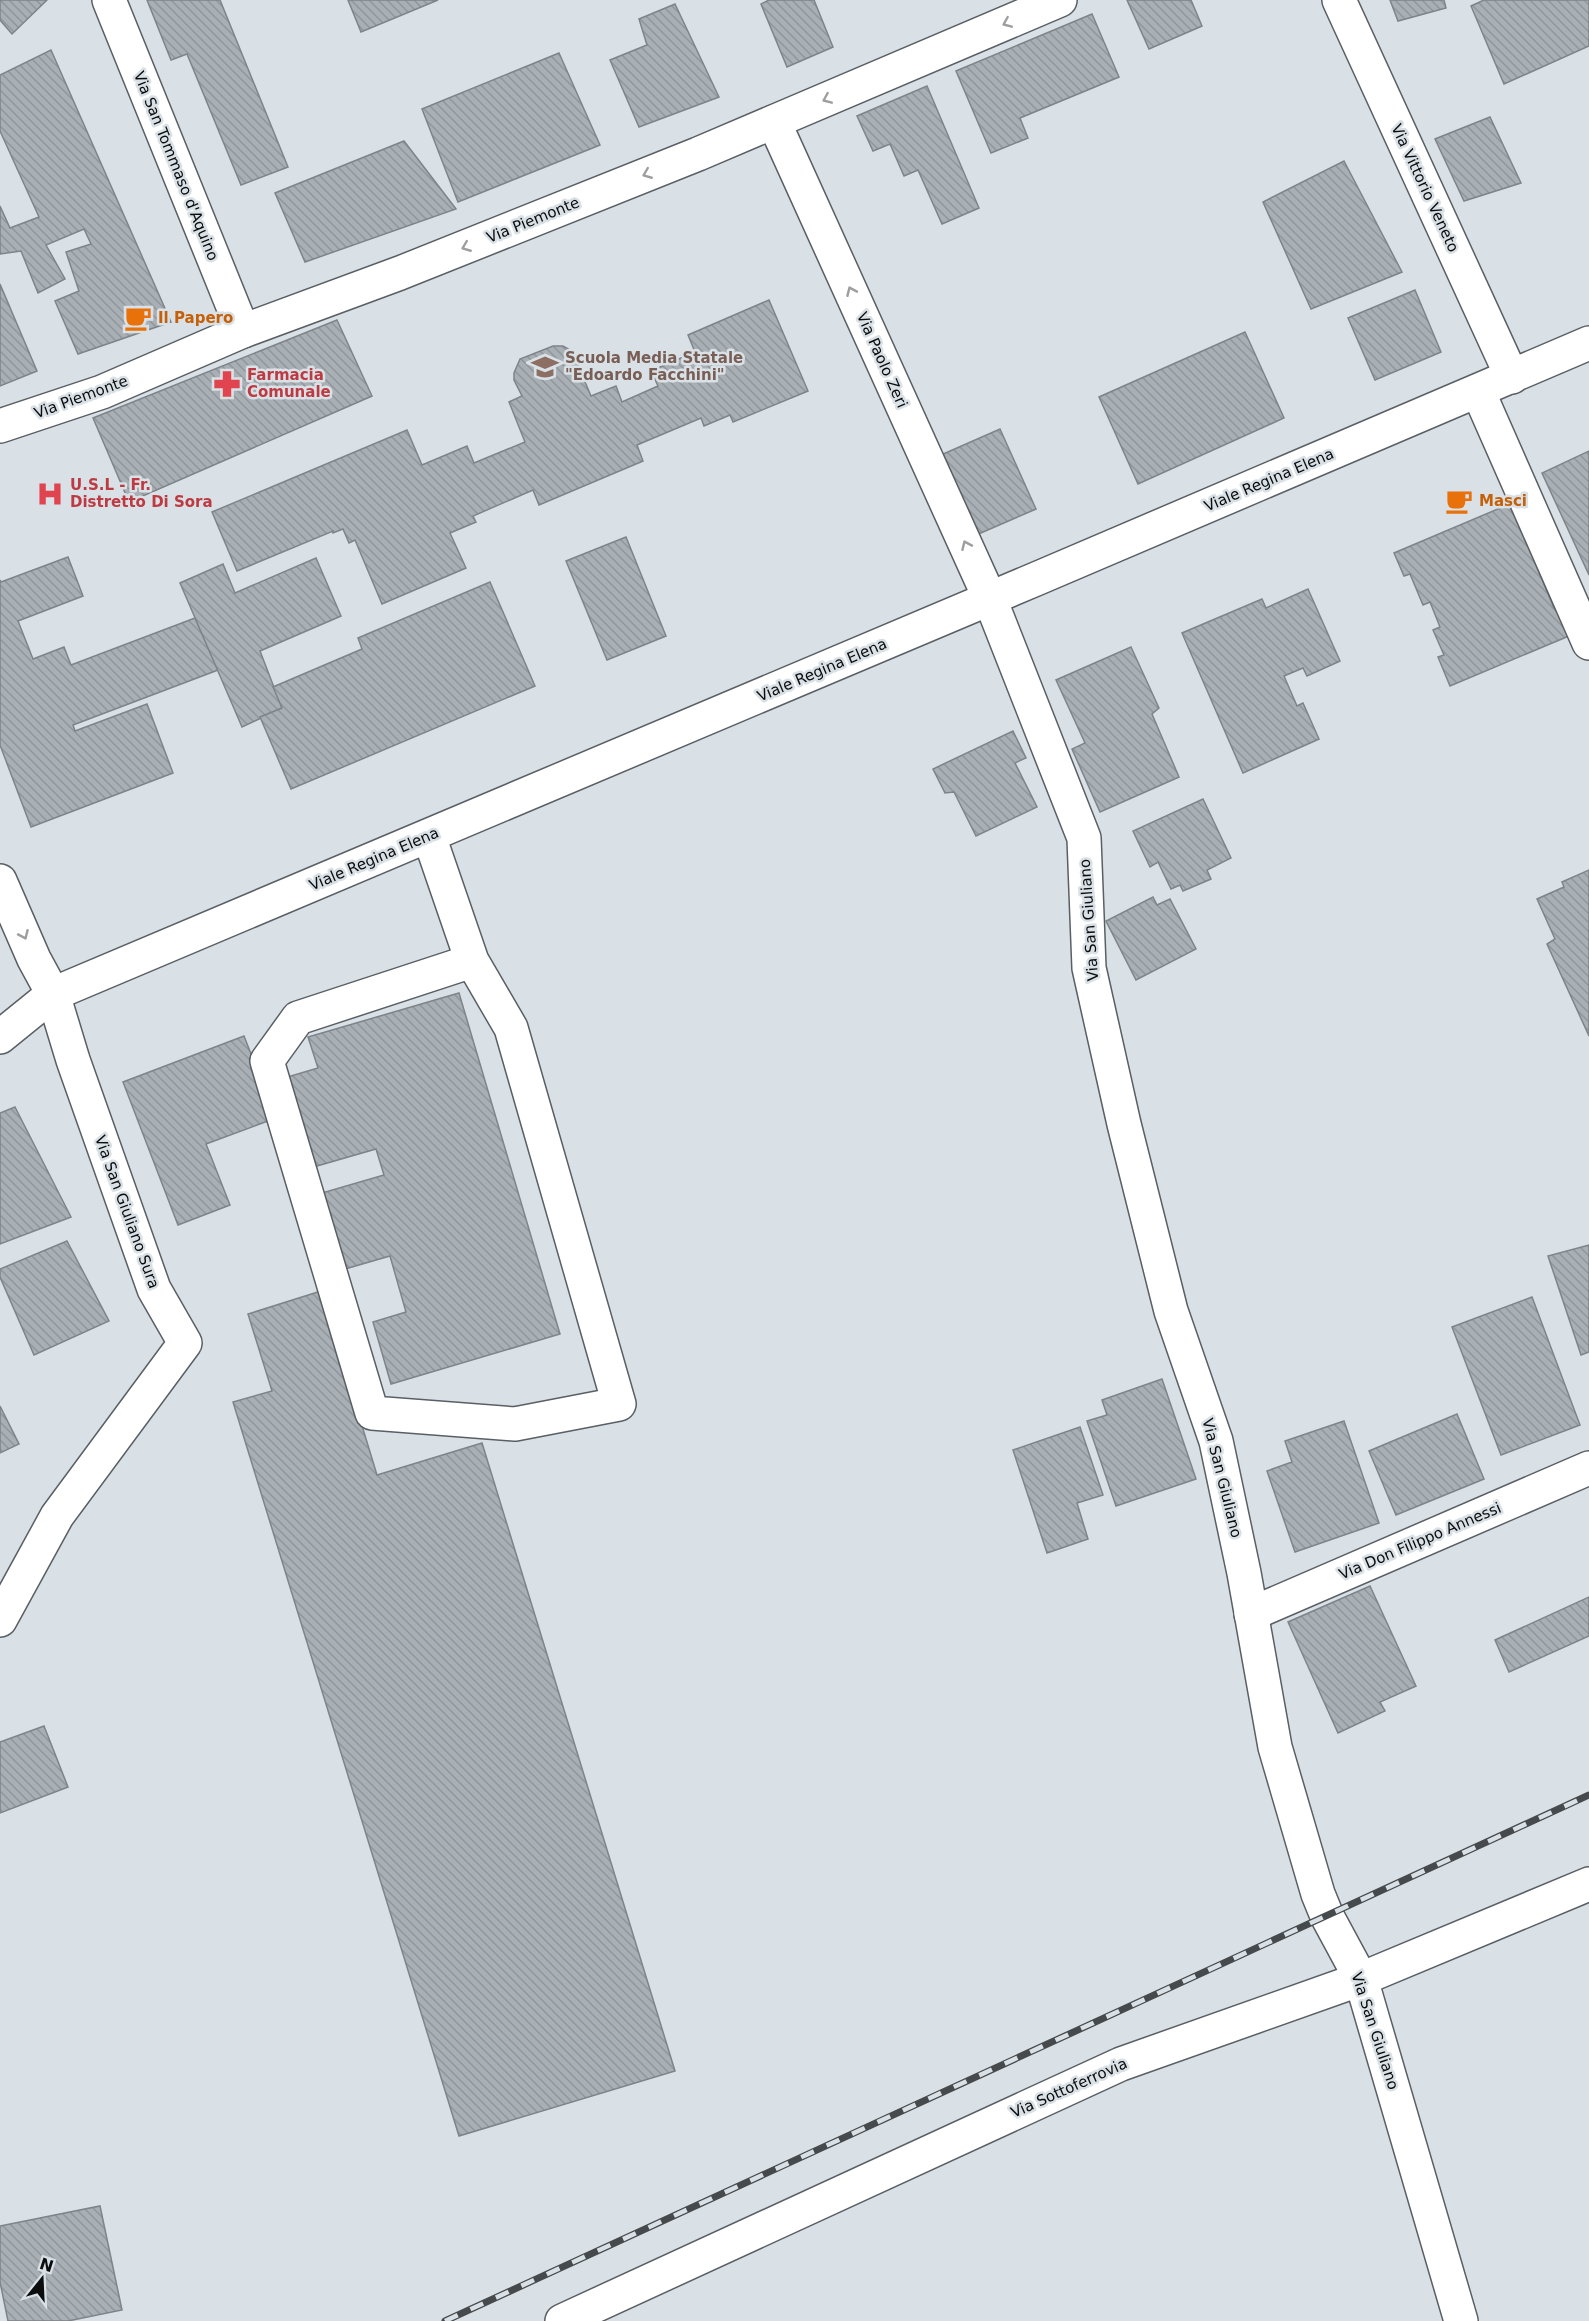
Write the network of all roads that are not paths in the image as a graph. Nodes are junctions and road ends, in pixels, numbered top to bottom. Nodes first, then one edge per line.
1 (109, 0) edge
2 (1060, 0) edge
3 (1339, 0) edge
4 (774, 122) junction
5 (243, 331) junction
6 (1589, 343) edge
7 (1512, 376) junction
8 (1478, 391) junction
9 (0, 426) edge
10 (990, 599) junction
11 (1589, 643) edge
12 (429, 836) junction
13 (0, 881) edge
14 (472, 961) junction
15 (53, 994) junction
16 (0, 1037) edge
17 (1589, 1468) edge
18 (1251, 1614) junction
19 (0, 1620) edge
20 (1589, 1884) edge
21 (1361, 1979) junction
22 (562, 2321) edge
23 (1461, 2321) edge

1 - 5 street, Via San Tommaso d'Aquino
2 -> 4 street, Via Piemonte
3 - 7 street, Via Vittorio Veneto
4 -> 5 street, Via Piemonte
10 -> 4 street, Via Paolo Zeri
5 - 9 street, Via Piemonte
6 - 7 street, Viale Regina Elena
7 - 8 street, Viale Regina Elena
8 - 10 street, Viale Regina Elena
8 - 11 street
10 - 12 street, Viale Regina Elena
10 - 18 street, Via San Giuliano
12 - 14 street
12 - 15 street, Viale Regina Elena
13 -> 15 street
14 - 14 street
15 - 16 street
15 - 19 street, Via San Giuliano Sura
17 - 18 street, Via Don Filippo Annessi
18 - 21 street, Via San Giuliano
20 - 21 street, Via Sottoferrovia
21 - 22 street, Via Sottoferrovia
21 - 23 street, Via San Giuliano

